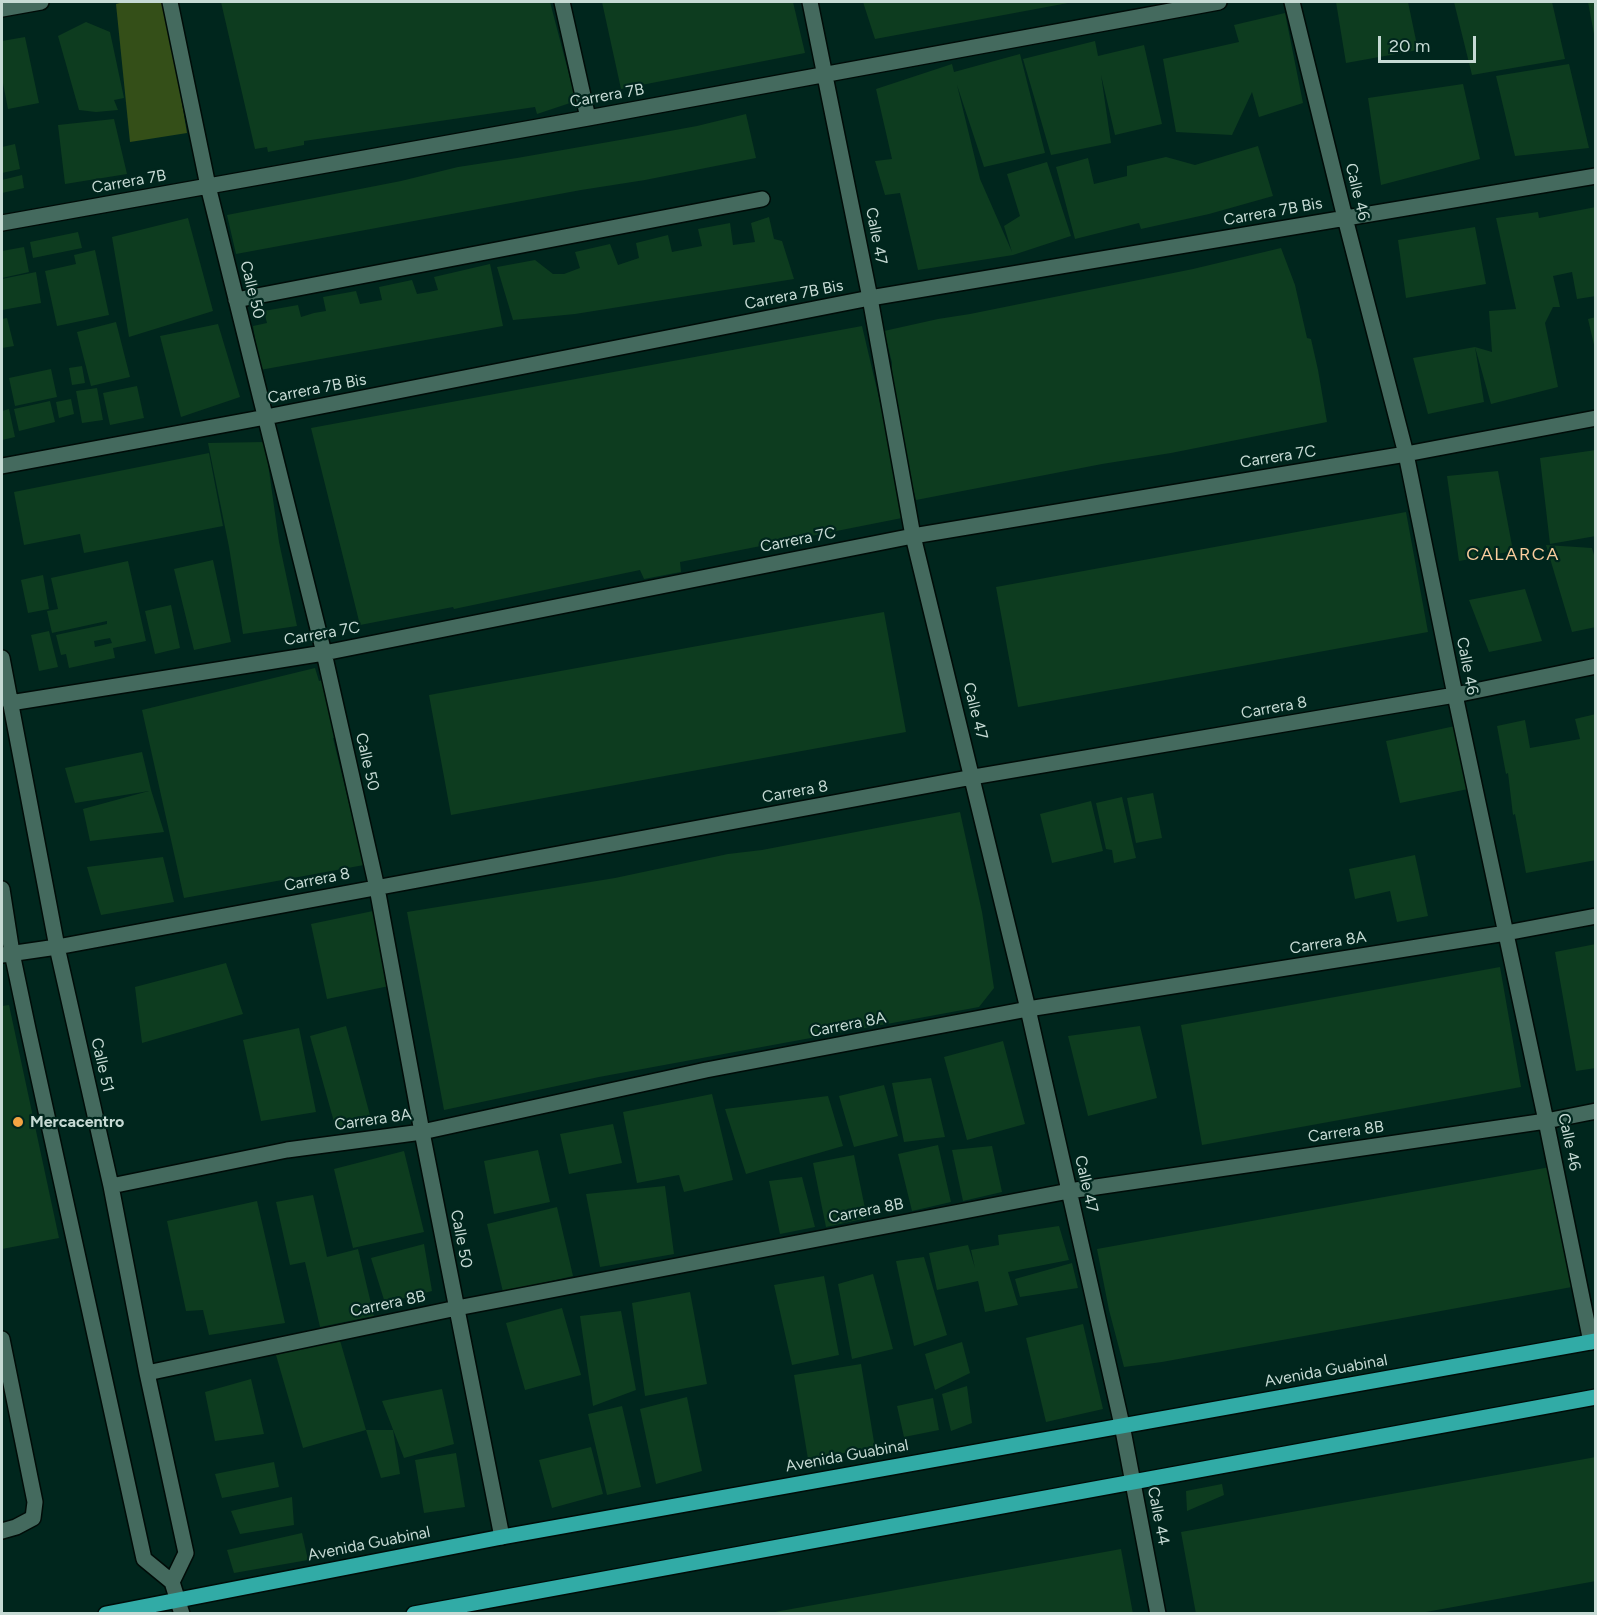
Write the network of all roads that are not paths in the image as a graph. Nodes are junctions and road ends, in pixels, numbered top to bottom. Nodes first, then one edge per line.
1 (41, 2) edge
2 (170, 2) edge
3 (562, 2) edge
4 (810, 2) edge
5 (1219, 2) edge
6 (1292, 2) edge
7 (2, 9) edge
8 (825, 74) junction
9 (588, 118) junction
10 (1596, 176) edge
11 (208, 186) junction
12 (762, 199) dead end
13 (1345, 218) junction
14 (2, 223) edge
15 (870, 298) junction
16 (236, 300) junction
17 (266, 417) junction
18 (1596, 418) edge
19 (1406, 454) junction
20 (2, 466) edge
21 (914, 536) junction
22 (324, 652) junction
23 (2, 658) edge
24 (1596, 666) edge
25 (1455, 695) junction
26 (10, 704) junction
27 (972, 777) junction
28 (377, 888) junction
29 (2, 889) edge
30 (1596, 916) edge
31 (1506, 933) junction
32 (57, 947) junction
33 (7, 954) edge
34 (1028, 1009) junction
35 (1596, 1111) edge
36 (1546, 1121) junction
37 (422, 1132) junction
38 (111, 1186) junction
39 (1069, 1191) junction
40 (457, 1308) junction
41 (2, 1339) edge
42 (1593, 1342) edge
43 (147, 1373) junction
44 (1596, 1397) edge
45 (1122, 1425) junction
46 (1134, 1482) junction
47 (2, 1530) edge
48 (502, 1537) junction
49 (172, 1582) junction
50 (180, 1607) edge
51 (106, 1614) edge
52 (414, 1614) edge
53 (1158, 1614) edge

1 - 7 street
2 - 11 street, Calle 50
3 - 9 street
4 - 8 street, Calle 47
5 - 8 street, Carrera 7B
6 - 13 street, Calle 46
8 - 9 street, Carrera 7B
8 - 15 street, Calle 47
9 - 11 street, Carrera 7B
10 - 13 street, Carrera 7B Bis
11 - 14 street, Carrera 7B
11 - 16 street, Calle 50
12 - 16 street
13 - 15 street, Carrera 7B Bis
13 - 19 street, Calle 46
15 - 17 street, Carrera 7B Bis
15 - 21 street, Calle 47
16 - 17 street, Calle 50
17 - 20 street, Carrera 7B Bis
17 - 22 street, Calle 50
18 - 19 street, Carrera 7C
19 - 21 street, Carrera 7C
19 - 25 street, Calle 46
21 - 22 street, Carrera 7C
21 - 27 street, Calle 47
22 - 26 street, Carrera 7C
22 - 28 street, Calle 50
23 - 26 street, Calle 51
24 - 25 street, Carrera 8
25 - 27 street, Carrera 8
25 - 31 street, Calle 46
26 - 32 street, Calle 51
27 - 28 street, Carrera 8
27 - 34 street, Calle 47
28 - 32 street, Carrera 8
28 - 37 street, Calle 50
29 - 33 street
30 - 31 street, Carrera 8A
31 - 34 street, Carrera 8A
31 - 36 street, Calle 46
32 - 33 street, Carrera 8
32 - 38 street, Calle 51
33 - 49 street
34 - 37 street, Carrera 8A
34 - 39 street, Calle 47
35 - 36 street, Carrera 8B
36 - 39 street, Carrera 8B
36 - 42 street, Calle 46
37 - 38 street, Carrera 8A
37 - 40 street, Calle 50
38 - 43 street, Calle 51
39 - 40 street, Carrera 8B
39 - 45 street, Calle 47
40 - 43 street, Carrera 8B
40 - 48 street, Calle 50
41 - 47 street
42 - 45 main road, Avenida Guabinal
43 - 49 street, Calle 51
44 - 46 main road
45 - 46 street, Calle 44
45 - 48 main road, Avenida Guabinal
46 - 52 main road
46 - 53 street, Calle 44
48 - 50 main road, Avenida Guabinal
49 - 50 street
50 - 51 main road, Avenida Guabinal

